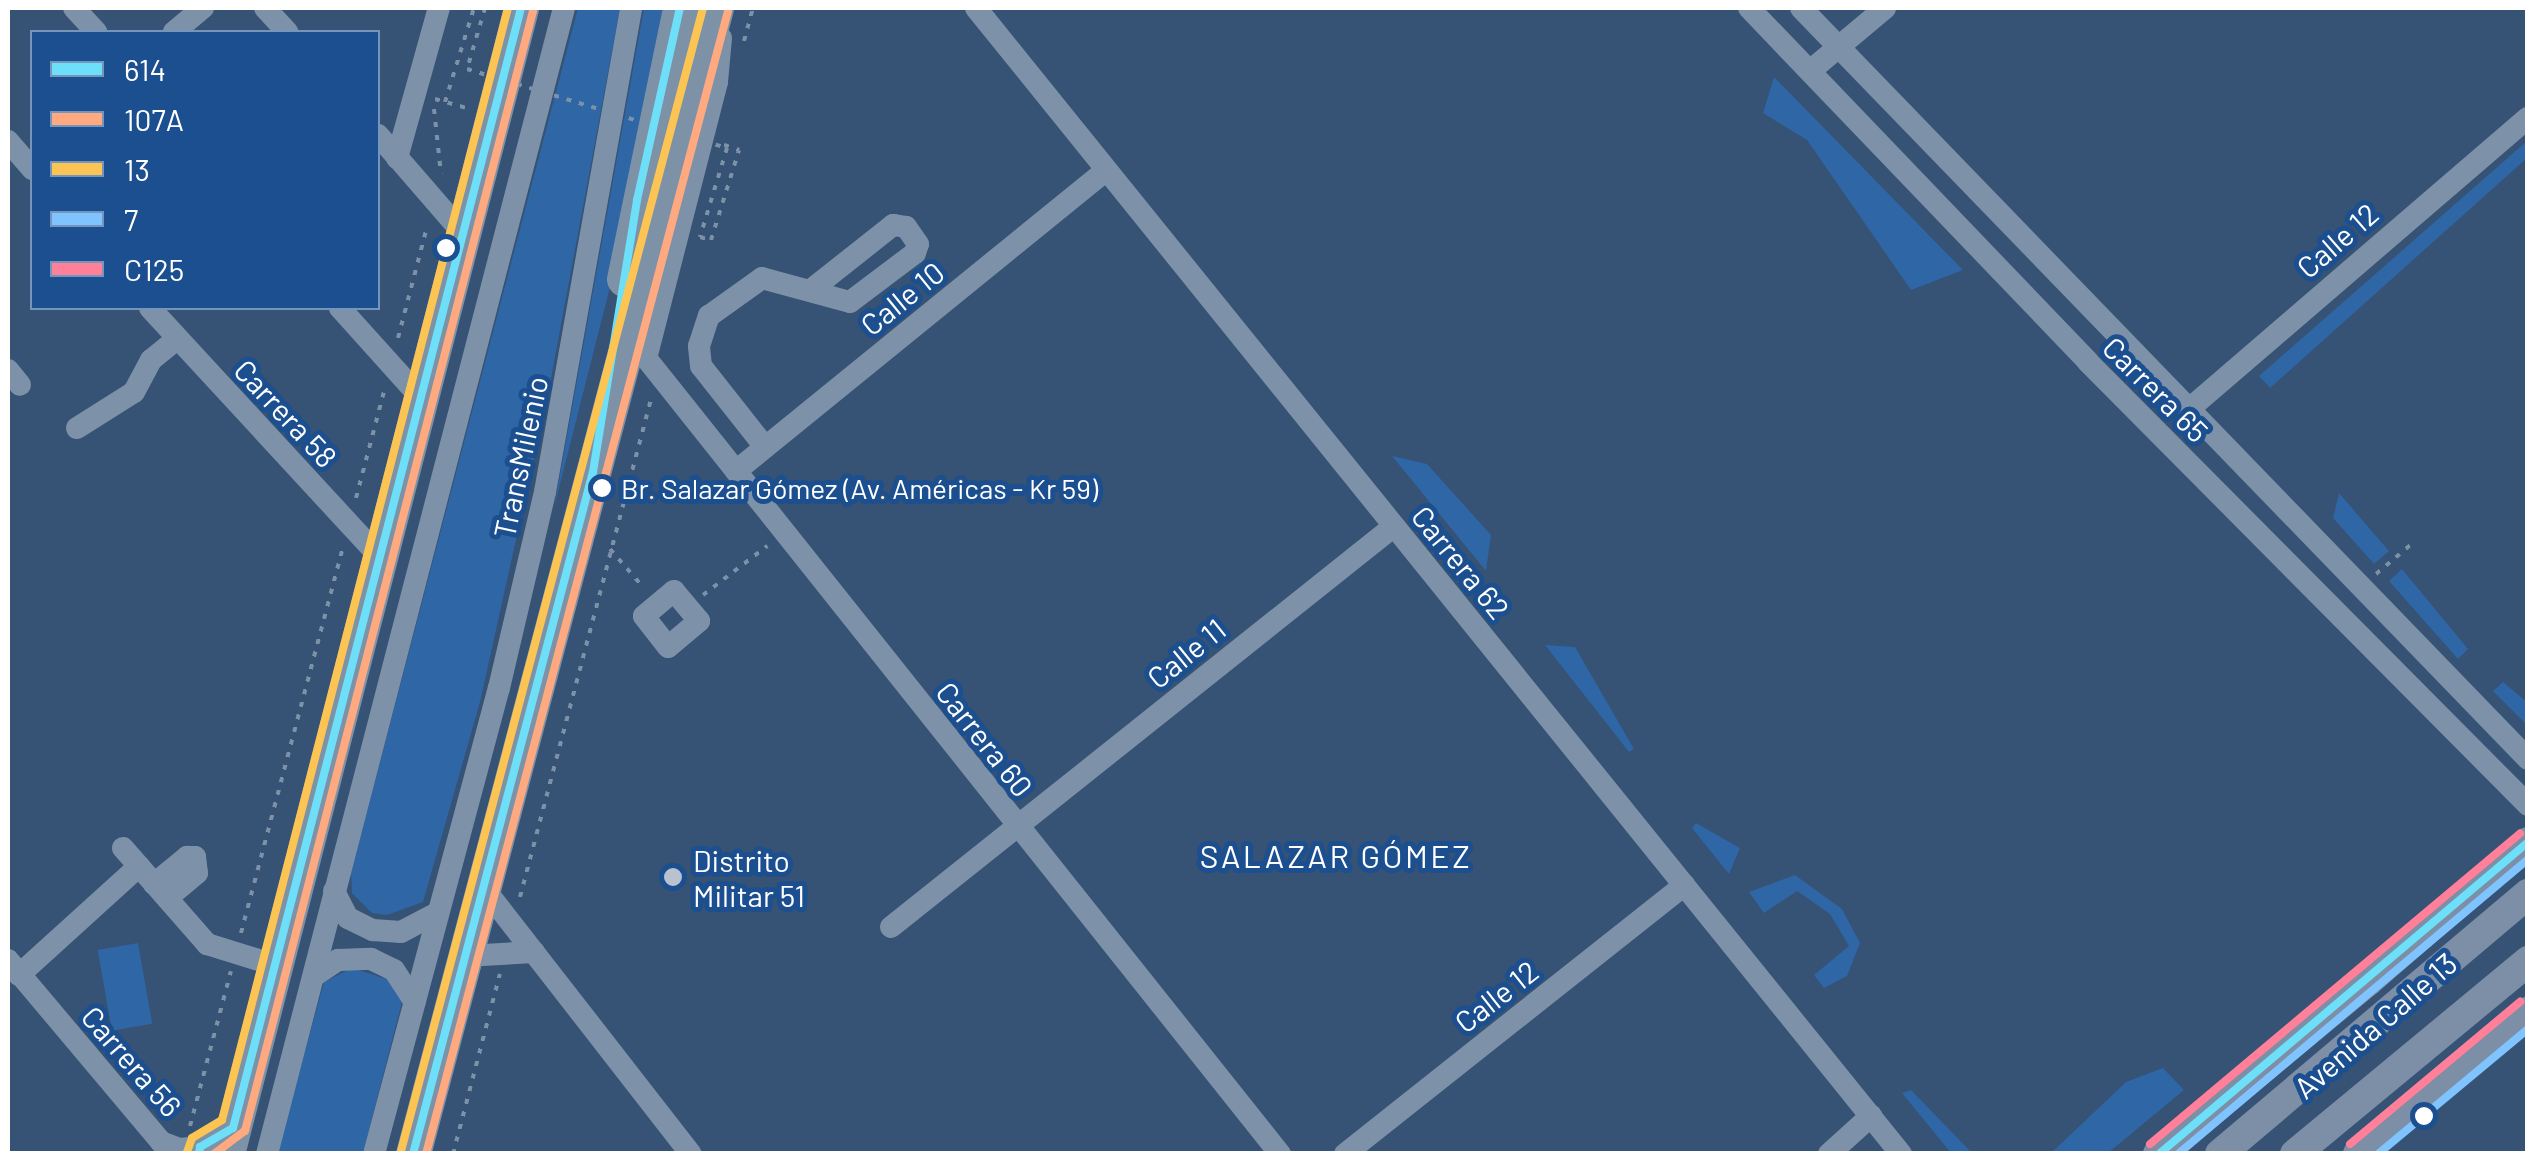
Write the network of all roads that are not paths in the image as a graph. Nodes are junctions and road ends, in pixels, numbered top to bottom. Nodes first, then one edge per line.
1 (74, 8) edge
2 (202, 8) edge
3 (264, 8) edge
4 (440, 8) edge
5 (521, 8) edge
6 (564, 8) edge
7 (632, 8) edge
8 (680, 8) edge
9 (716, 8) edge
10 (724, 8) edge
11 (976, 8) edge
12 (1749, 8) edge
13 (1801, 8) edge
14 (1885, 8) edge
15 (94, 30) edge
16 (176, 30) edge
17 (285, 30) edge
18 (1838, 46) junction
19 (1810, 71) junction
20 (2528, 118) edge
21 (380, 138) edge
22 (8, 140) edge
23 (397, 158) junction
24 (30, 162) edge
25 (1106, 170) junction
26 (8, 177) edge
27 (463, 232) junction
28 (811, 290) dead end
29 (152, 310) edge
30 (342, 310) edge
31 (177, 340) junction
32 (646, 358) junction
33 (420, 398) junction
34 (2188, 410) junction
35 (76, 428) dead end
36 (765, 447) junction
37 (593, 472) junction
38 (736, 472) junction
39 (1393, 526) junction
40 (380, 557) junction
41 (687, 607) joint
42 (2528, 759) edge
43 (2528, 805) edge
44 (1016, 827) junction
45 (2528, 842) edge
46 (123, 848) dead end
47 (154, 883) junction
48 (483, 886) junction
49 (1684, 886) junction
50 (334, 891) junction
51 (2528, 894) edge
52 (436, 912) junction
53 (890, 927) dead end
54 (534, 952) junction
55 (465, 956) junction
56 (2528, 960) edge
57 (275, 965) junction
58 (14, 967) edge
59 (314, 976) junction
60 (414, 1002) junction
61 (2528, 1012) edge
62 (1870, 1116) junction
63 (210, 1142) edge
64 (267, 1154) edge
65 (374, 1154) edge
66 (413, 1154) edge
67 (690, 1154) edge
68 (1280, 1154) edge
69 (1344, 1154) edge
70 (1829, 1154) edge
71 (1901, 1154) edge
72 (2158, 1154) edge
73 (2220, 1154) edge
74 (2295, 1154) edge
75 (2358, 1154) edge

1 - 15 street
2 - 16 street
3 - 17 street
4 - 23 street
5 - 27 highway
6 - 50 street
7 - 52 street, TransMilenio
8 - 37 highway
9 - 37 highway
10 - 32 street
11 - 25 street, Carrera 62
12 - 19 street, Carrera 65
13 - 18 street, Carrera 65
14 - 18 street
18 - 19 street
18 - 34 street, Carrera 65
19 - 43 street, Carrera 65
20 - 34 street, Calle 12
21 - 23 street
22 - 24 street
23 - 27 street
24 - 26 street
25 - 36 street, Calle 10
25 - 39 street, Carrera 62
27 - 33 highway
28 - 36 street
29 - 31 street, Carrera 58
30 - 33 street
31 - 35 street
31 - 40 street, Carrera 58
32 - 37 highway
32 - 38 street, Carrera 60
33 - 40 highway
34 - 42 street, Carrera 65
36 - 38 street, Calle 10
37 - 48 highway
38 - 44 street, Carrera 60
39 - 44 street, Calle 11
39 - 49 street, Carrera 62
40 - 57 highway
41 - 41 street
44 - 53 street, Calle 11
44 - 68 street, Carrera 60
45 - 72 main road, Avenida Calle 13
46 - 47 street
47 - 57 street
47 - 58 street
48 - 54 street
48 - 55 highway
49 - 62 street, Carrera 62
49 - 69 street, Calle 12
50 - 52 street
50 - 59 street
51 - 73 main road, Avenida Calle 13
52 - 60 street, TransMilenio
54 - 55 street
54 - 67 street
55 - 66 highway
56 - 74 main road, Avenida Calle 13
57 - 63 highway
58 - 63 street, Carrera 56
59 - 60 street
59 - 64 street
60 - 65 street, TransMilenio
61 - 75 main road
62 - 70 street
62 - 71 street, Carrera 62

